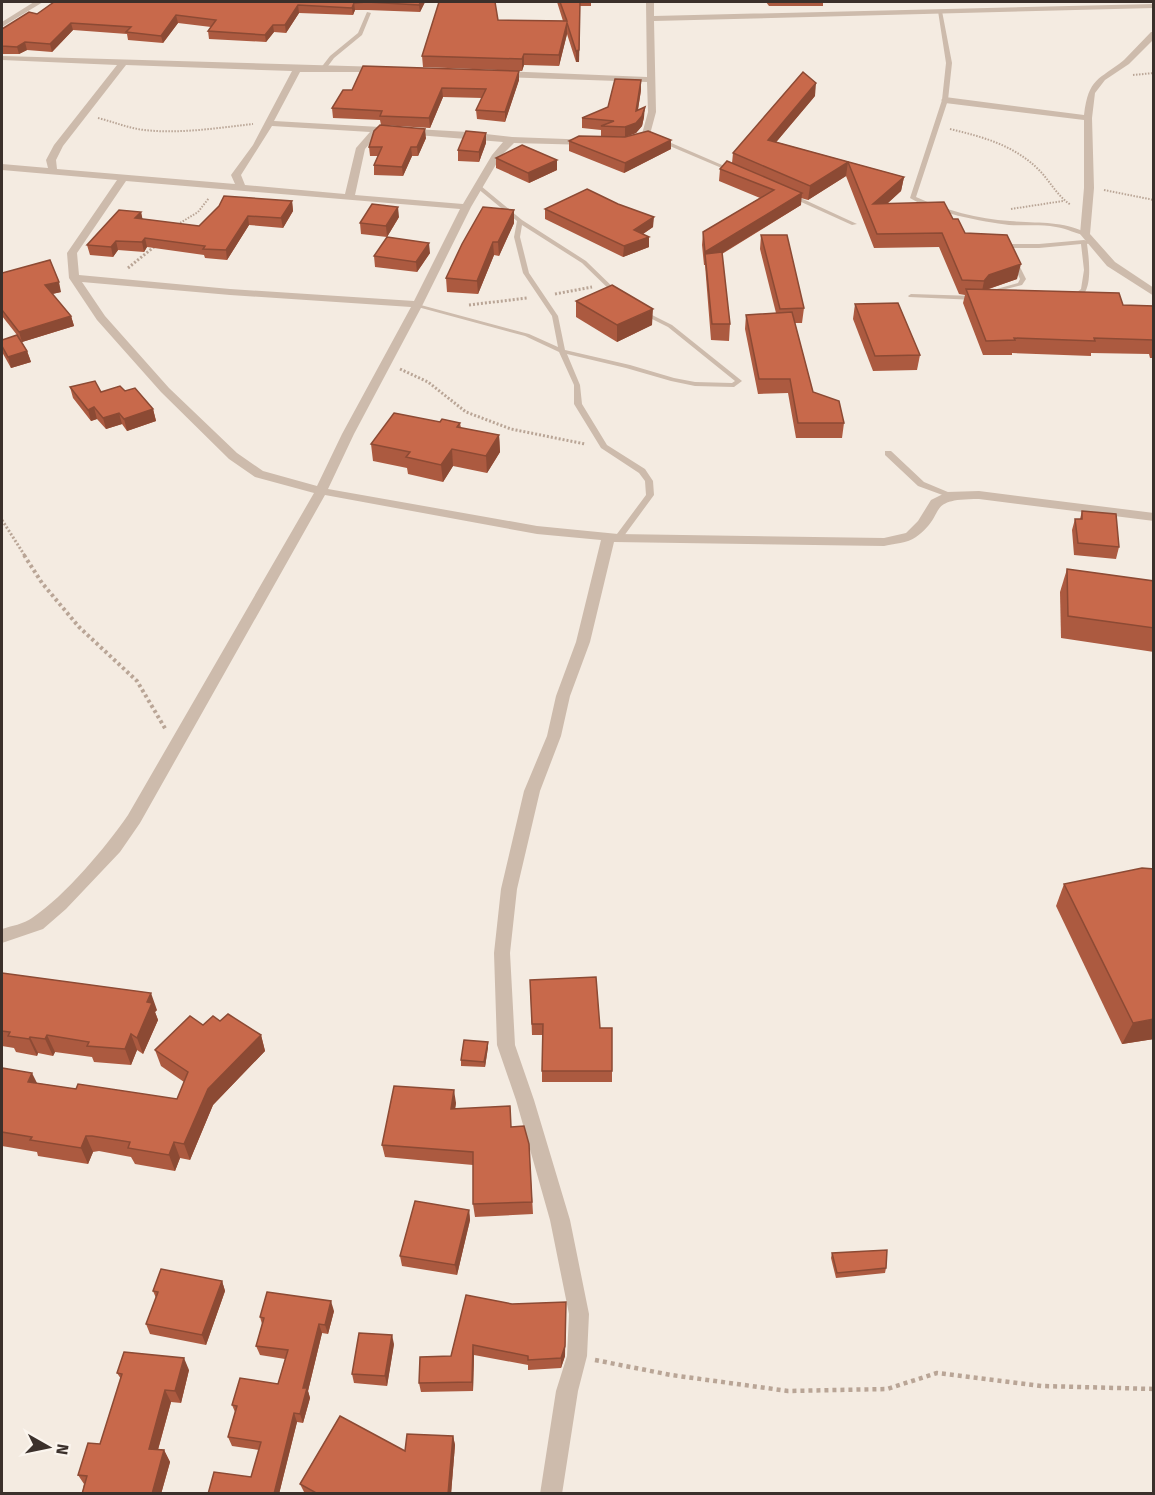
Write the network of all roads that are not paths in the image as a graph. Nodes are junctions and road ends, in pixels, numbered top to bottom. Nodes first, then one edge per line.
1 (39, 2) edge
2 (653, 4) edge
3 (1154, 6) edge
4 (669, 10) dead end
5 (940, 11) junction
6 (369, 13) edge
7 (697, 18) junction
8 (649, 19) junction
9 (2, 25) edge
10 (1154, 34) edge
11 (2, 58) edge
12 (124, 62) junction
13 (297, 69) junction
14 (323, 69) junction
15 (394, 70) edge
16 (484, 73) edge
17 (651, 80) junction
18 (945, 100) junction
19 (1088, 118) junction
20 (268, 123) junction
21 (377, 130) junction
22 (647, 135) junction
23 (512, 140) junction
24 (2, 167) edge
25 (53, 172) junction
26 (236, 174) junction
27 (745, 176) edge
28 (122, 179) junction
29 (214, 184) junction
30 (242, 186) junction
31 (479, 188) junction
32 (787, 194) edge
33 (350, 195) junction
34 (466, 207) junction
35 (520, 221) junction
36 (854, 224) dead end
37 (1087, 240) junction
38 (997, 246) edge
39 (1018, 246) junction
40 (74, 278) junction
41 (1154, 293) edge
42 (911, 296) dead end
43 (985, 298) junction
44 (997, 298) edge
45 (1061, 298) edge
46 (623, 301) edge
47 (417, 305) junction
48 (632, 306) edge
49 (562, 351) junction
50 (888, 453) dead end
51 (321, 491) junction
52 (951, 495) junction
53 (1154, 517) edge
54 (613, 537) junction
55 (2, 936) edge
56 (551, 1494) edge

1 - 9 street
2 - 8 street
3 - 5 street
4 - 7 street
5 - 7 street
5 - 18 lane
6 - 14 lane
7 - 8 street
8 - 17 street
10 - 19 street
11 - 12 street
12 - 13 street
12 - 25 street
13 - 14 street
13 - 20 street
14 - 15 street
16 - 17 street
17 - 22 street
18 - 19 street
18 - 37 lane
19 - 37 street
20 - 21 street
20 - 26 street
21 - 23 street
21 - 33 street
22 - 23 street
22 - 27 lane
23 - 31 street
24 - 25 street
25 - 28 street
26 - 29 street
26 - 30 street
28 - 29 street
28 - 40 street
29 - 30 street
30 - 33 street
31 - 34 street
31 - 35 lane
32 - 36 lane
33 - 34 street
34 - 47 street
35 - 46 lane
35 - 49 lane
37 - 39 lane
37 - 41 street
37 - 45 lane
38 - 39 lane
39 - 43 lane
40 - 47 street
40 - 51 street
42 - 43 lane
43 - 44 lane
47 - 49 lane
47 - 51 street
48 - 49 lane
49 - 54 lane
50 - 52 lane
51 - 54 street
51 - 55 street
52 - 53 street
52 - 54 street
54 - 56 street

